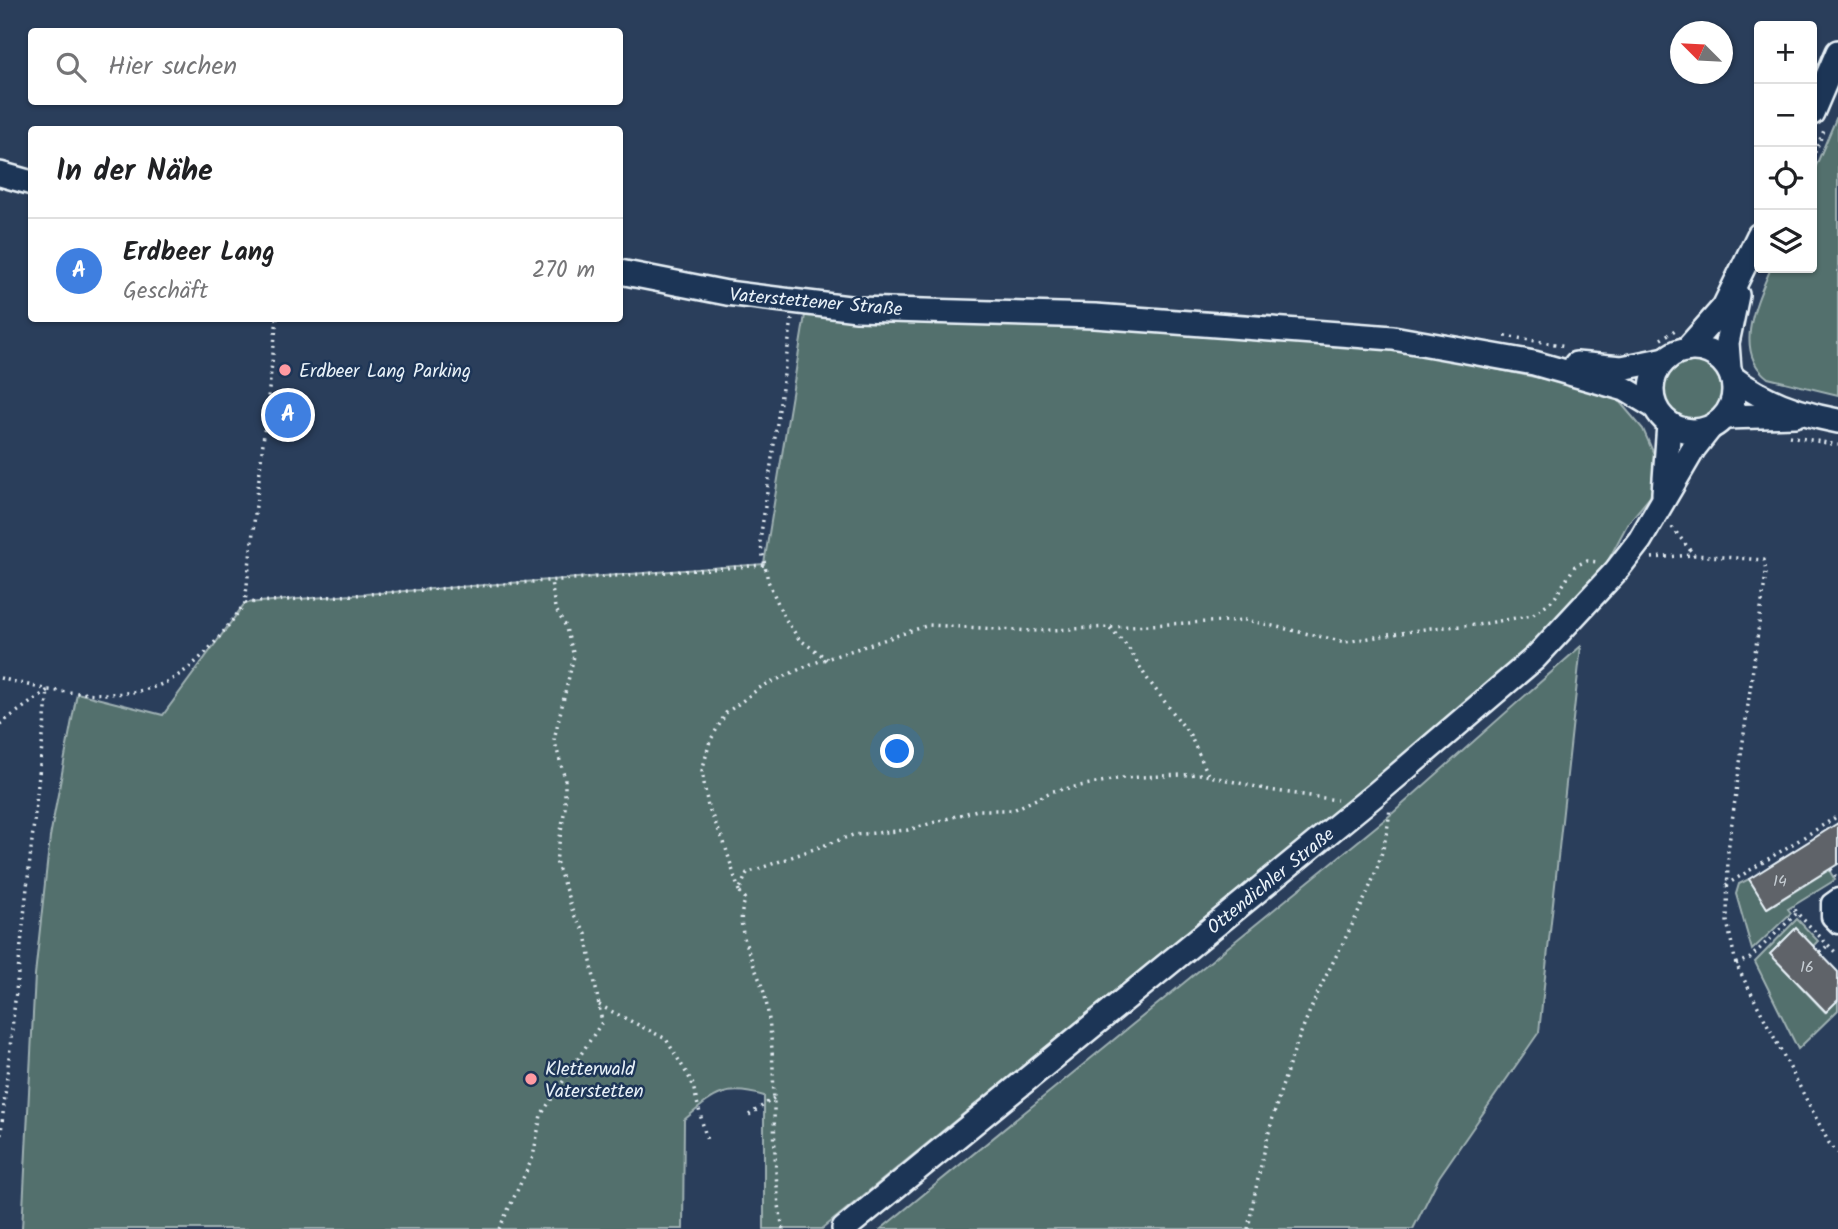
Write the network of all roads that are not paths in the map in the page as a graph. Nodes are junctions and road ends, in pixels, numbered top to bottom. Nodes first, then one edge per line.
1 (1838, 52) edge
2 (1817, 101) edge
3 (0, 174) edge
4 (28, 182) edge
5 (1754, 247) edge
6 (623, 273) edge
7 (1741, 278) junction
8 (1676, 354) junction
9 (1534, 363) junction
10 (1731, 373) junction
11 (1803, 414) junction
12 (1662, 416) junction
13 (1838, 421) edge
14 (1717, 423) junction
15 (1663, 499) junction
16 (1838, 898) edge
17 (1838, 924) edge
18 (844, 1229) edge

1 - 2 street
3 - 4 street
5 - 7 street
6 - 9 street, Vaterstettener Straße
7 - 8 street
7 - 10 street
8 - 9 street
8 - 10 street
8 - 12 street
9 - 12 street
10 - 11 street
10 - 14 street
11 - 13 street
11 - 14 street
12 - 14 street
12 - 15 street, Ottendichler Straße
14 - 15 street, Ottendichler Straße
15 - 18 street, Ottendichler Straße
16 - 17 street

